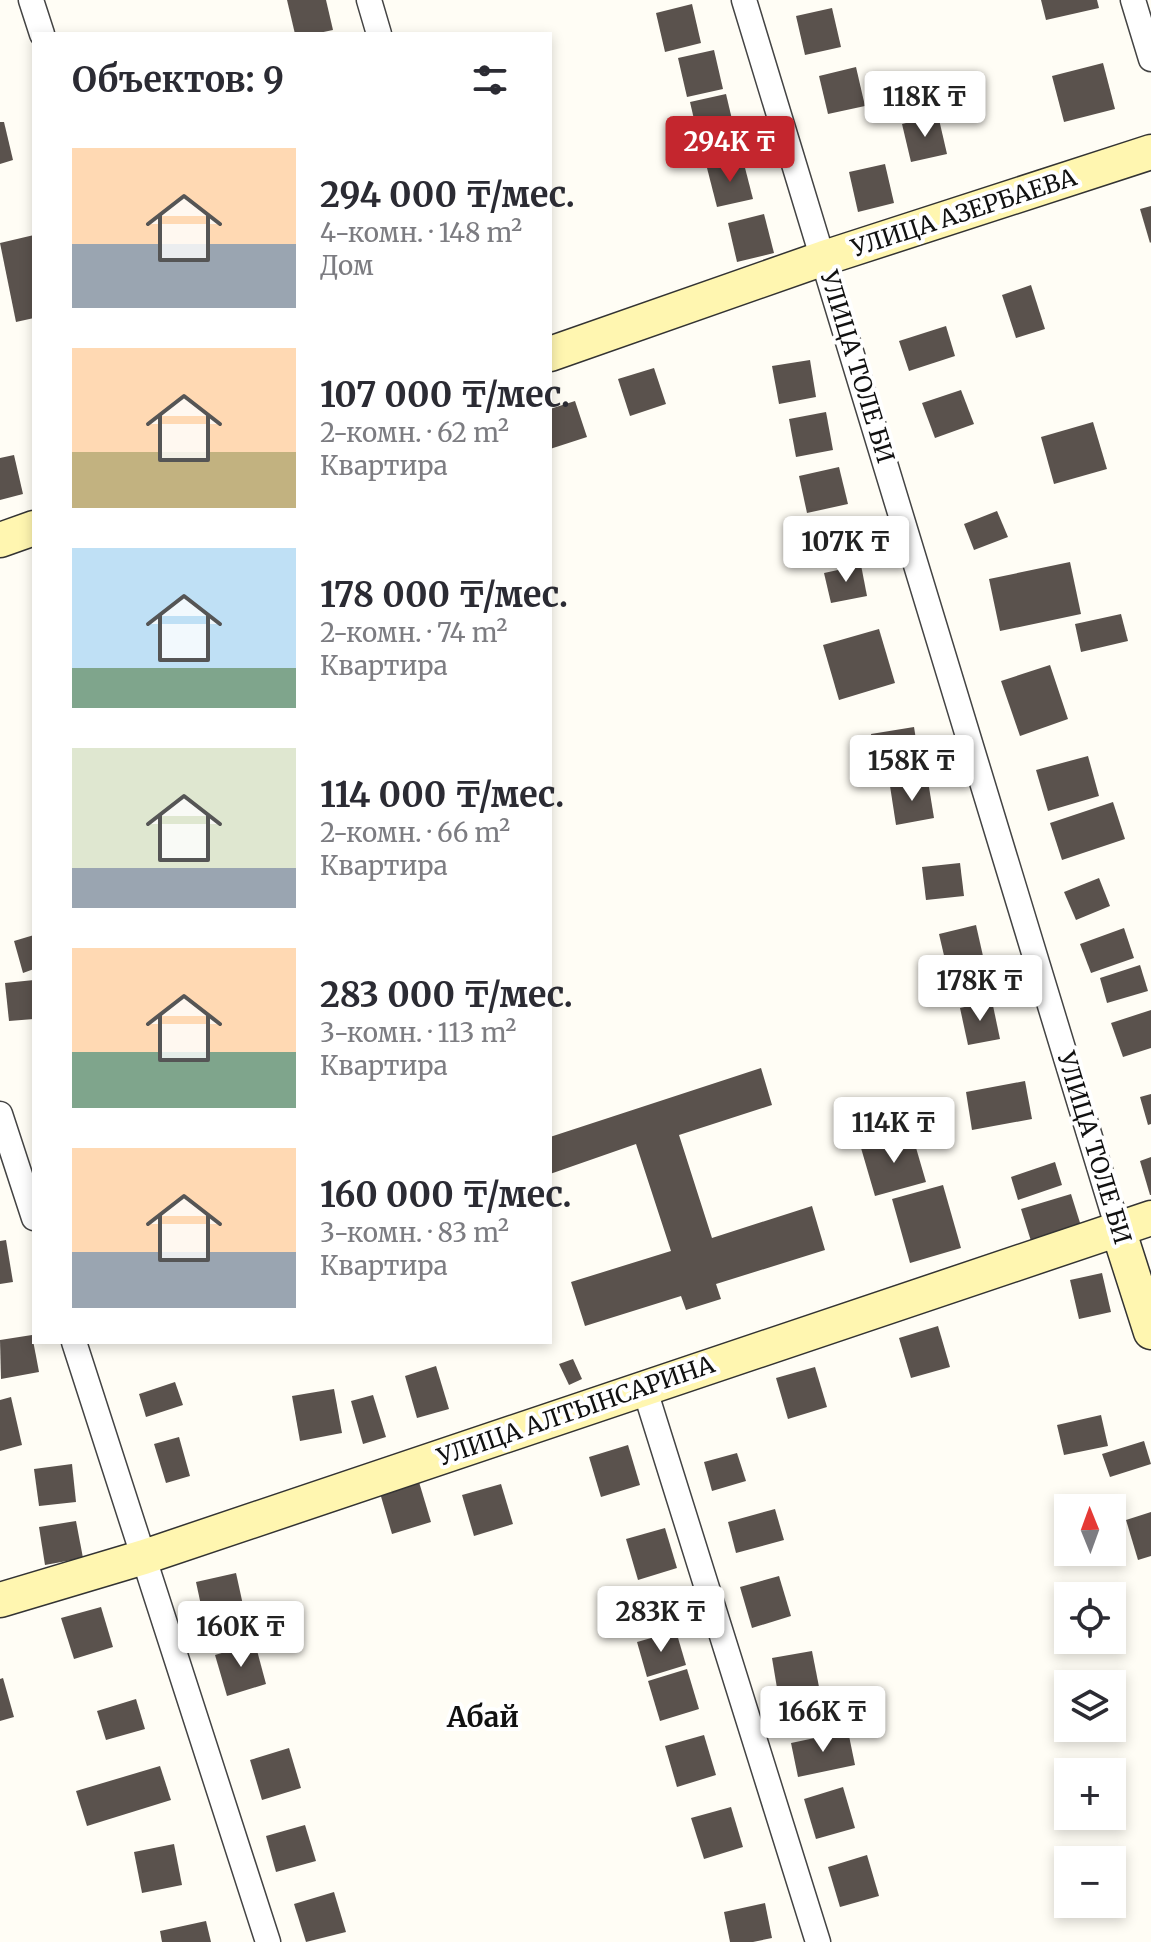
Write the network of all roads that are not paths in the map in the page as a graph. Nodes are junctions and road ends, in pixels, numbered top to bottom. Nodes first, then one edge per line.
1 (31, 0) edge
2 (369, 0) edge
3 (744, 0) edge
4 (1133, 0) edge
5 (41, 32) edge
6 (378, 32) edge
7 (1151, 59) edge
8 (1151, 152) edge
9 (824, 258) junction
10 (552, 353) edge
11 (32, 529) edge
12 (0, 540) edge
13 (0, 1114) edge
14 (32, 1212) edge
15 (1151, 1218) edge
16 (1118, 1229) junction
17 (1151, 1332) edge
18 (75, 1344) edge
19 (644, 1387) junction
20 (144, 1557) junction
21 (0, 1600) edge
22 (268, 1942) edge
23 (818, 1942) edge

1 - 5 street
2 - 6 street
3 - 9 street, УЛИЦА ТОЛЕ БИ
4 - 7 street
8 - 9 street, УЛИЦА АЗЕРБАЕВА
9 - 10 street, УЛИЦА АЗЕРБАЕВА
9 - 16 street, УЛИЦА ТОЛЕ БИ
11 - 12 street
13 - 14 street
15 - 16 street, УЛИЦА АЛТЫНСАРИНА
16 - 17 street, УЛИЦА ТОЛЕ БИ
16 - 19 street, УЛИЦА АЛТЫНСАРИНА
18 - 20 street
19 - 20 street, УЛИЦА АЛТЫНСАРИНА
19 - 23 street
20 - 21 street, УЛИЦА АЛТЫНСАРИНА
20 - 22 street

